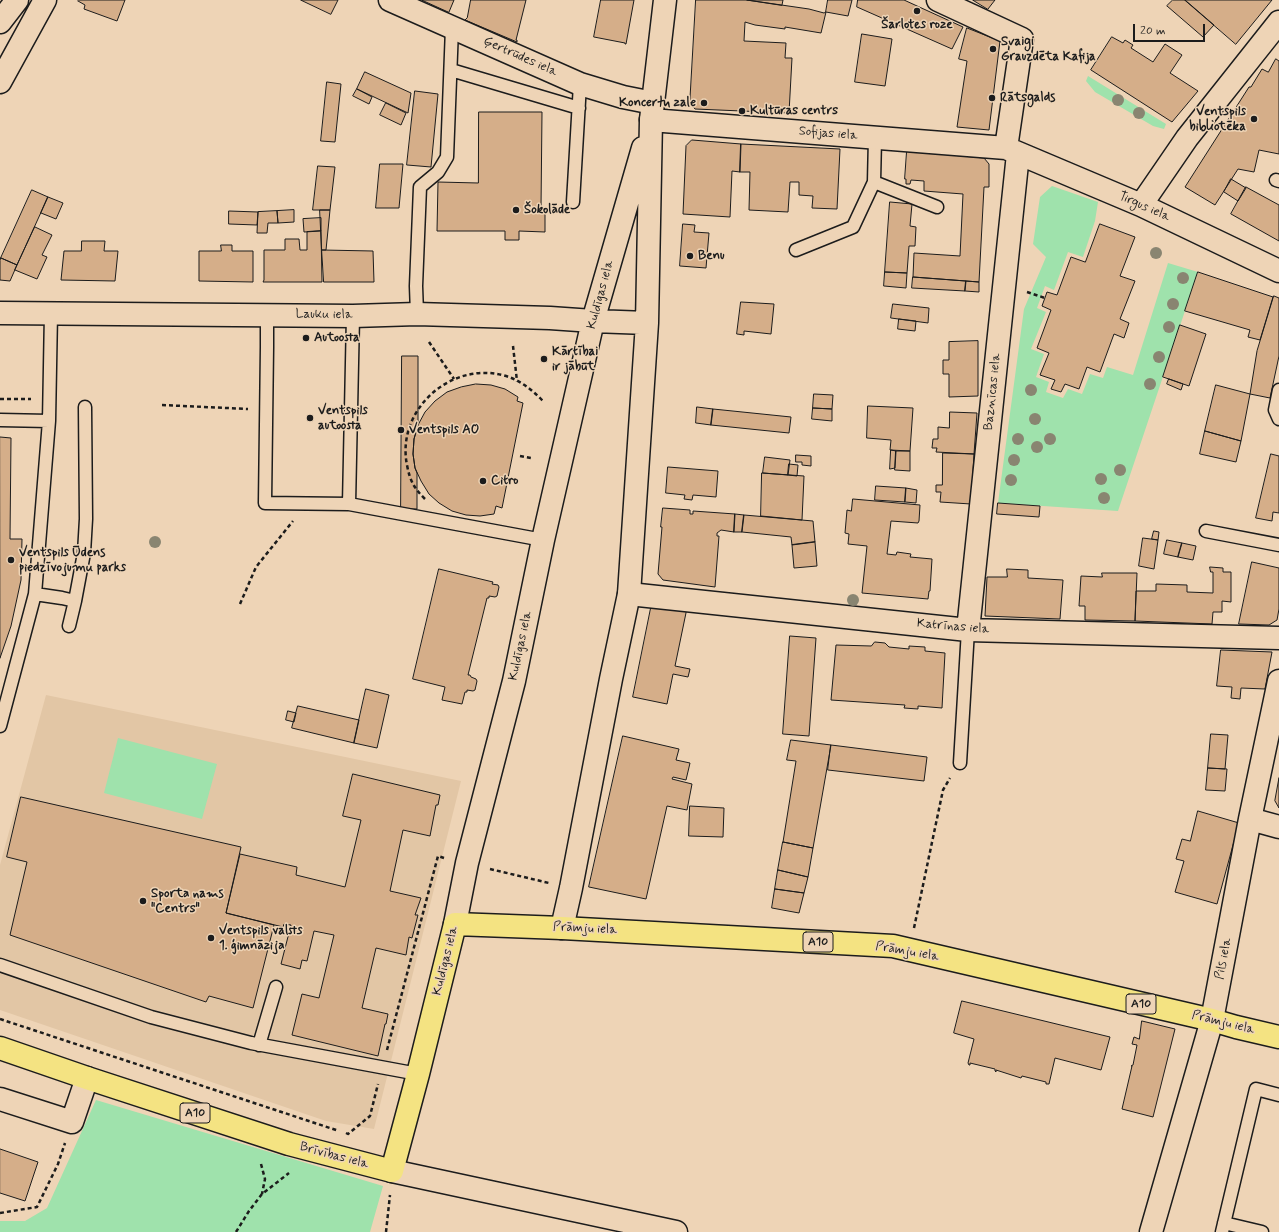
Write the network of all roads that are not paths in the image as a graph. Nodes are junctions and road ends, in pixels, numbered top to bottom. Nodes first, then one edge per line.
1 (17, 0) edge
2 (45, 0) edge
3 (390, 0) edge
4 (665, 0) edge
5 (938, 0) edge
6 (0, 22) edge
7 (1279, 22) edge
8 (452, 28) junction
9 (451, 70) junction
10 (0, 82) edge
11 (580, 84) junction
12 (579, 108) junction
13 (652, 112) junction
14 (875, 138) junction
15 (1012, 151) junction
16 (874, 182) junction
17 (573, 202) dead end
18 (1141, 205) junction
19 (937, 208) dead end
20 (796, 250) dead end
21 (1279, 271) edge
22 (52, 312) junction
23 (0, 313) edge
24 (267, 314) junction
25 (417, 314) junction
26 (353, 316) junction
27 (593, 321) junction
28 (647, 323) junction
29 (1279, 390) edge
30 (85, 407) dead end
31 (1279, 418) edge
32 (0, 420) edge
33 (49, 421) junction
34 (349, 504) junction
35 (1206, 531) dead end
36 (543, 540) junction
37 (1279, 545) edge
38 (35, 594) junction
39 (629, 594) junction
40 (75, 601) junction
41 (69, 626) dead end
42 (968, 630) junction
43 (1279, 638) edge
44 (1279, 680) edge
45 (0, 726) edge
46 (960, 763) road end
47 (1250, 819) junction
48 (1279, 827) edge
49 (455, 924) junction
50 (562, 928) junction
51 (0, 965) edge
52 (276, 987) dead end
53 (1212, 1020) junction
54 (1279, 1037) edge
55 (259, 1045) junction
56 (0, 1048) edge
57 (418, 1074) junction
58 (87, 1078) junction
59 (1279, 1095) edge
60 (0, 1099) edge
61 (392, 1171) junction
62 (1223, 1227) edge
63 (676, 1232) edge
64 (1151, 1232) edge
65 (1262, 1232) edge

1 - 6 street
2 - 10 street
3 - 8 street, Ģertrūdes iela
4 - 13 street, Kuldīgas iela
5 - 15 street, Baznīcas iela
7 - 18 street
8 - 9 lane
8 - 11 street, Ģertrūdes iela
9 - 12 lane
9 - 25 lane
11 - 12 lane
11 - 13 street, Ģertrūdes iela
12 - 17 lane
13 - 14 street, Sofijas iela
13 - 27 street, Kuldīgas iela
13 - 28 street, Kuldīgas iela
14 - 15 street, Sofijas iela
14 - 16 lane
15 - 18 street, Tirgus iela
15 - 42 street, Baznīcas iela
16 - 19 lane
16 - 20 lane
18 - 21 street, Tirgus iela
22 - 23 street, Lauku iela
22 - 24 street, Lauku iela
22 - 33 lane
24 - 26 street, Lauku iela
24 - 34 lane
25 - 26 street, Lauku iela
25 - 27 street, Lauku iela
26 - 34 lane
27 - 28 street, Lauku iela
27 - 36 street, Kuldīgas iela
28 - 39 street, Kuldīgas iela
29 - 31 lane
30 - 40 lane
32 - 33 lane
33 - 38 lane
34 - 36 lane
35 - 37 lane
36 - 49 street, Kuldīgas iela
38 - 40 lane
38 - 45 lane
39 - 42 street, Katrīnas iela
39 - 50 street, Kuldīgas iela
40 - 41 lane
42 - 43 street, Katrīnas iela
42 - 46 lane
44 - 47 street, Pils iela
47 - 48 street
47 - 53 street, Pils iela
49 - 50 main road, Prāmju iela / A10
49 - 57 main road, Kuldīgas iela
50 - 53 main road, Prāmju iela / A10
51 - 55 lane
52 - 55 lane
53 - 54 main road, Prāmju iela / A10
53 - 64 street, Pils iela
55 - 57 lane
56 - 58 main road, Brīvības iela / A10
57 - 61 main road, Kuldīgas iela
58 - 60 street
58 - 61 main road, Brīvības iela / A10
59 - 62 lane
61 - 63 street, Brīvības iela
62 - 65 lane

